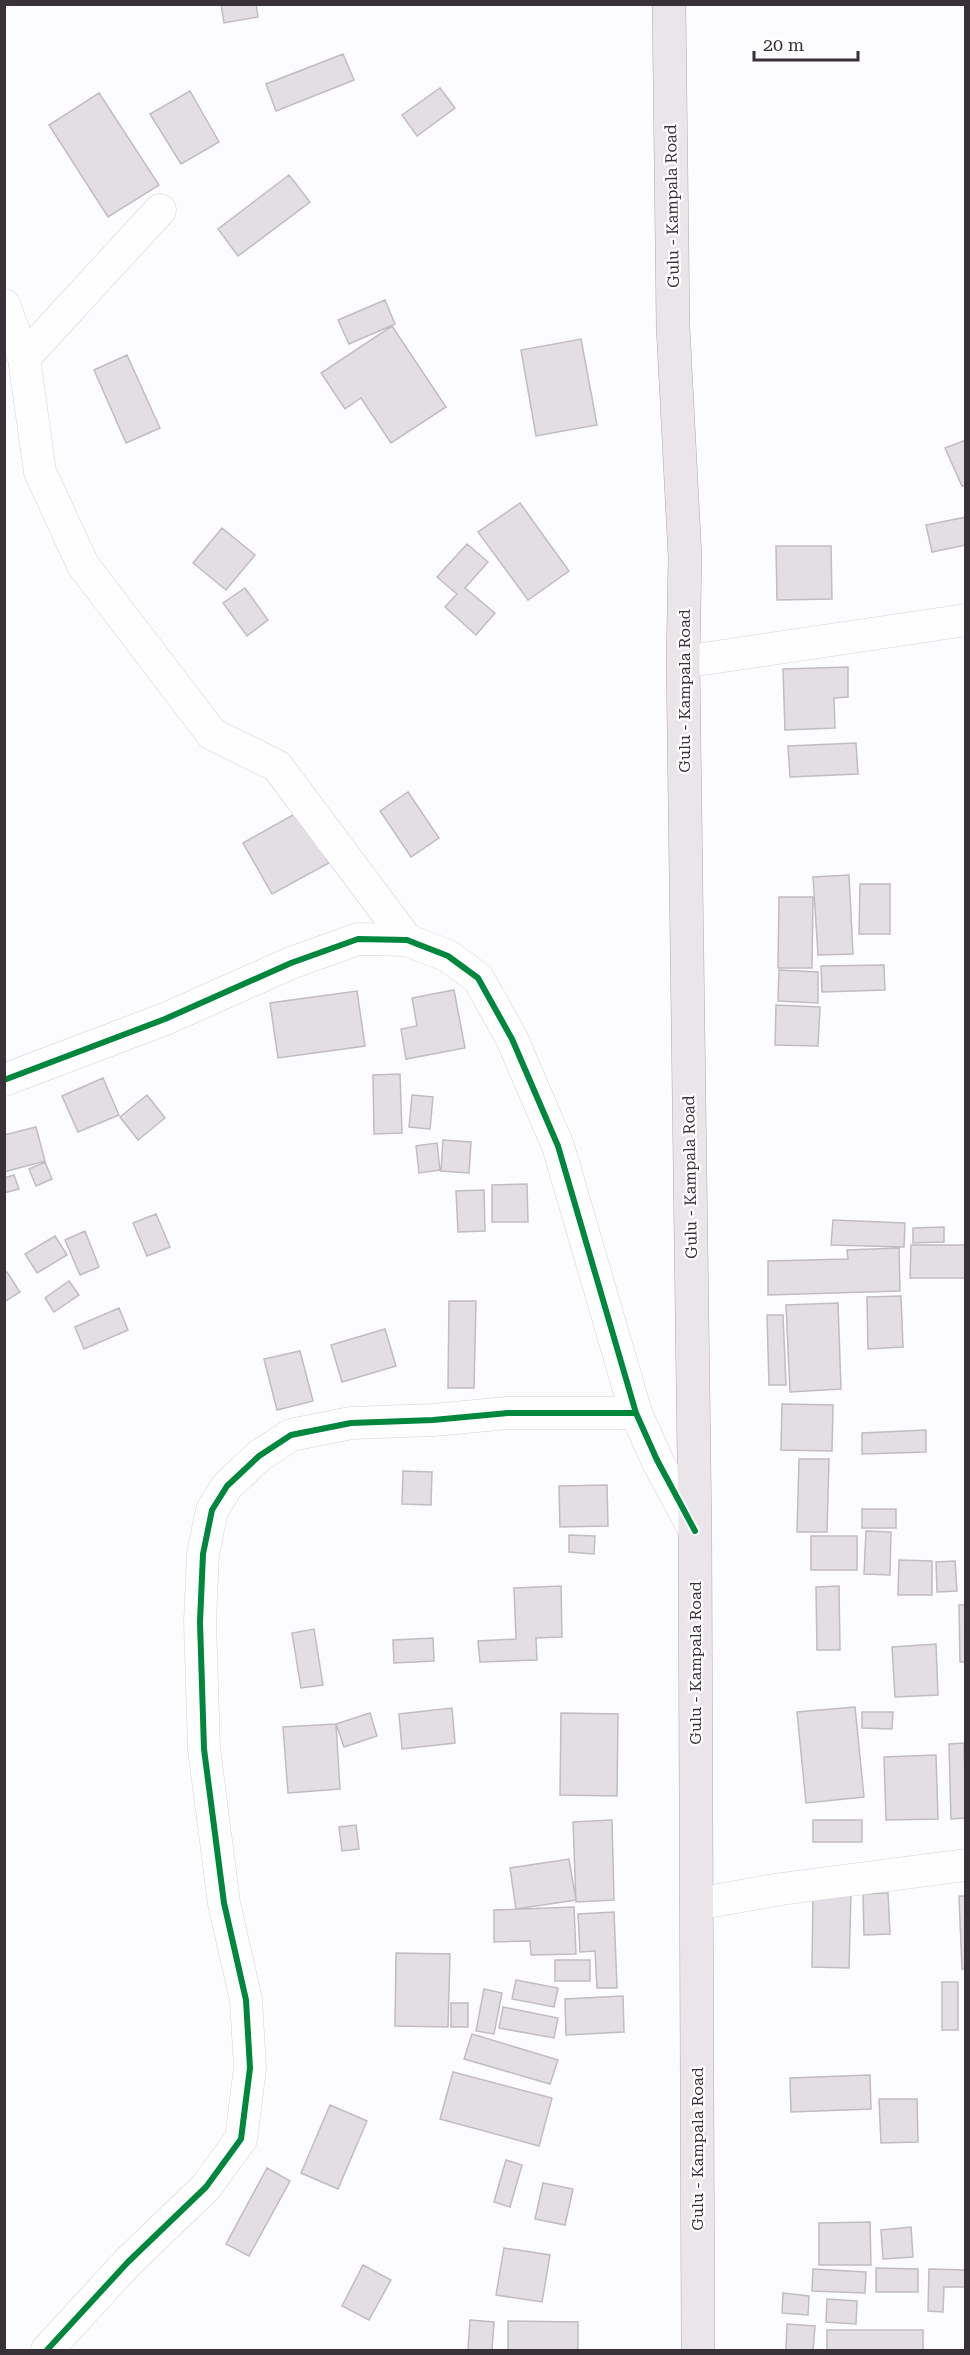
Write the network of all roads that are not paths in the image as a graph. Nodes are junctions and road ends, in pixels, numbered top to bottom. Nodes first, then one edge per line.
1 (669, 4) edge
2 (160, 210) dead end
3 (4, 304) edge
4 (24, 358) junction
5 (966, 620) edge
6 (683, 662) junction
7 (407, 940) junction
8 (4, 1080) edge
9 (636, 1413) junction
10 (695, 1531) junction
11 (966, 1865) edge
12 (696, 1904) junction
13 (47, 2350) edge
14 (698, 2350) edge

1 - 6 main road, Gulu - Kampala Road
2 - 4 street
3 - 4 street
4 - 7 street
5 - 6 street
6 - 10 main road, Gulu - Kampala Road
7 - 8 street
7 - 9 street
9 - 10 street
9 - 13 street
10 - 12 main road, Gulu - Kampala Road
11 - 12 street
12 - 14 main road, Gulu - Kampala Road

